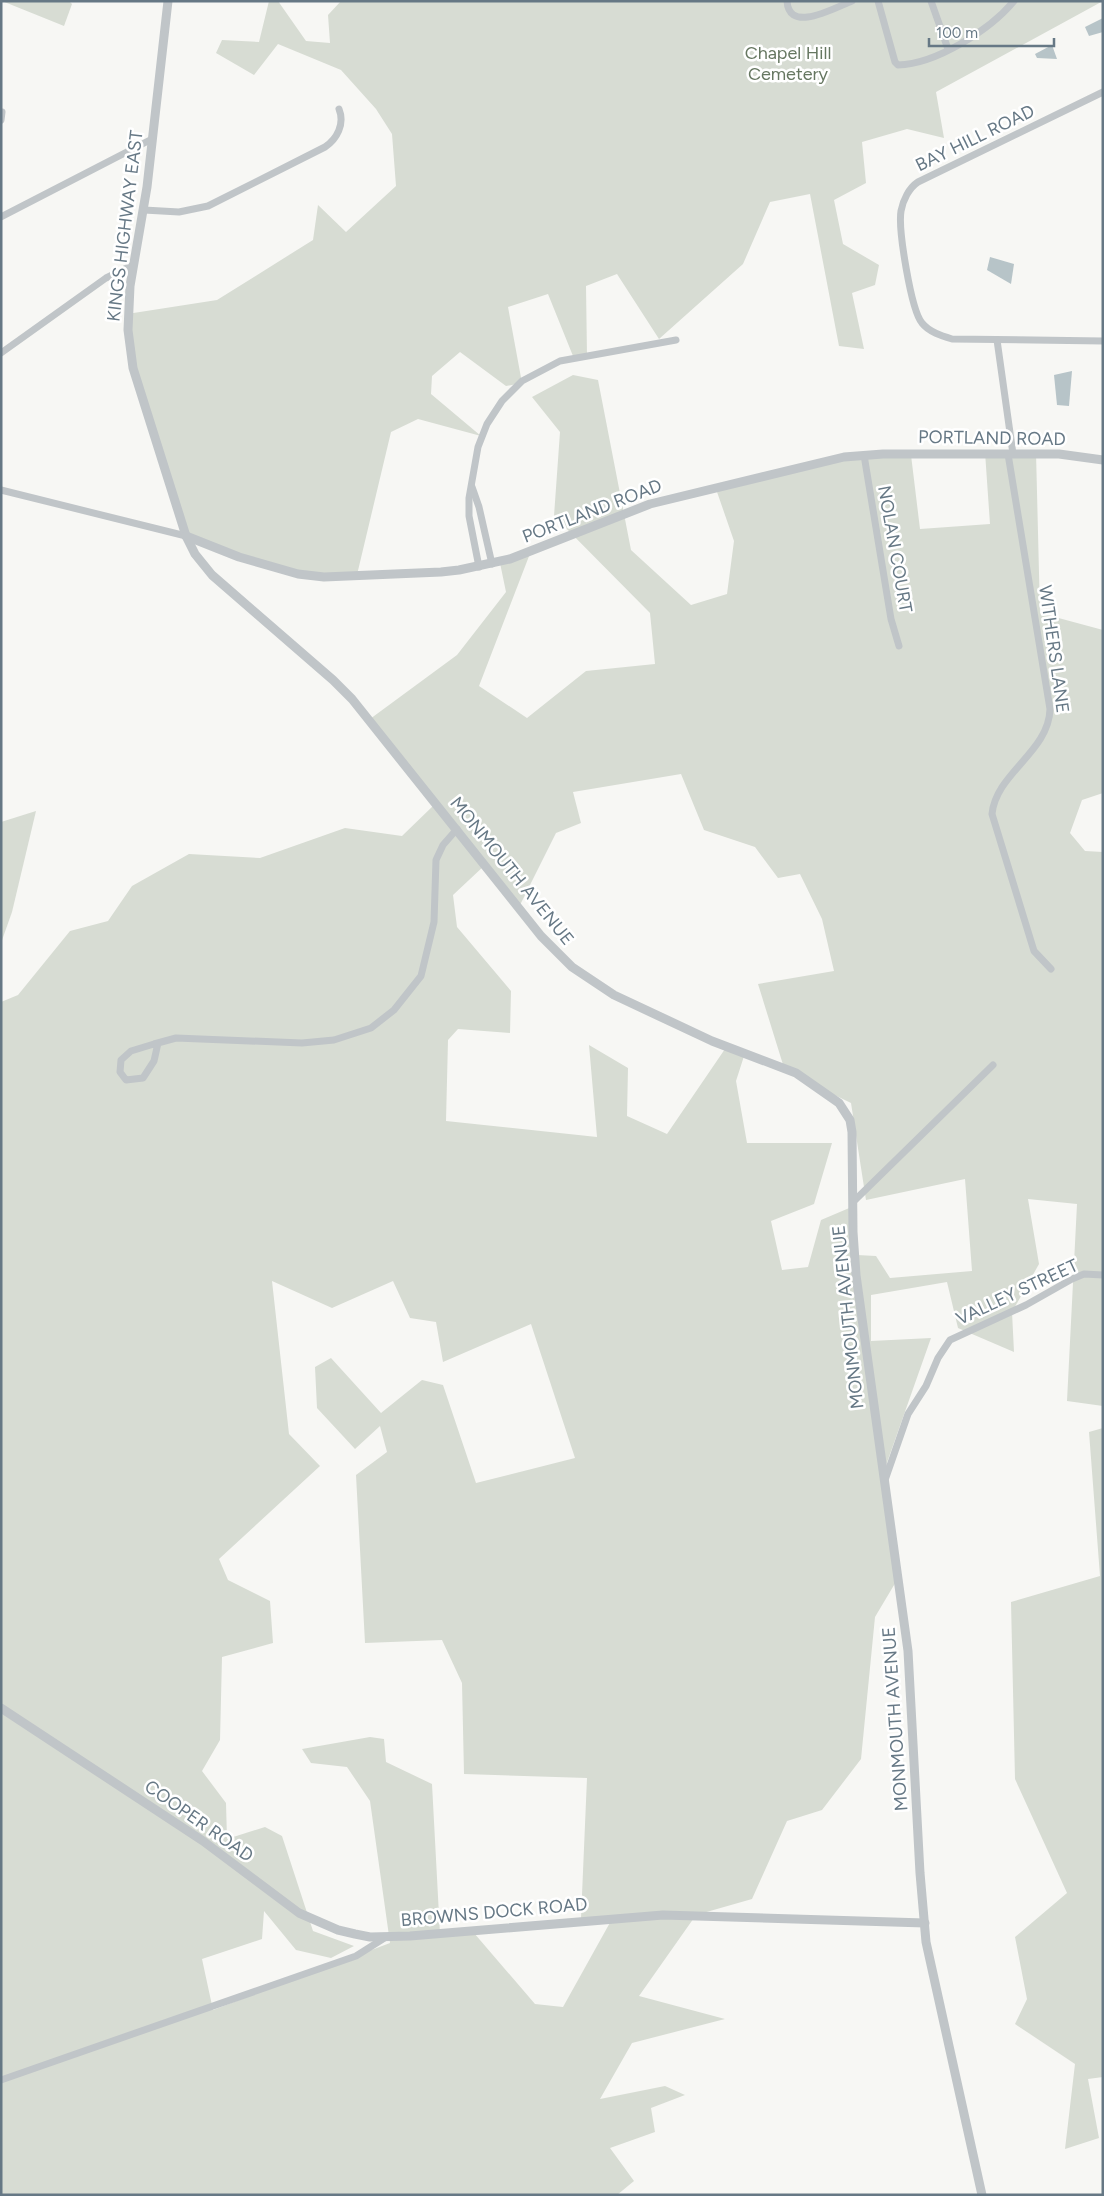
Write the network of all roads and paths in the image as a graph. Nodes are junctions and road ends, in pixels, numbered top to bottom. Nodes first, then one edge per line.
1 (168, 1) edge
2 (787, 1) edge
3 (852, 1) edge
4 (878, 1) edge
5 (931, 1) edge
6 (1014, 1) edge
7 (948, 49) junction
8 (1103, 92) edge
9 (340, 109) dead end
10 (2, 112) edge
11 (1, 120) edge
12 (152, 139) junction
13 (144, 210) junction
14 (1, 217) edge
15 (133, 265) junction
16 (676, 340) dead end
17 (997, 340) junction
18 (1103, 341) edge
19 (1, 353) edge
20 (1010, 454) junction
21 (864, 455) junction
22 (1103, 460) edge
23 (472, 486) junction
24 (1, 490) edge
25 (186, 536) junction
26 (492, 564) junction
27 (479, 567) junction
28 (899, 646) dead end
29 (457, 829) junction
30 (1051, 969) dead end
31 (158, 1043) junction
32 (993, 1065) dead end
33 (853, 1202) junction
34 (1103, 1275) edge
35 (885, 1480) junction
36 (1, 1708) edge
37 (924, 1923) junction
38 (386, 1937) junction
39 (1, 2080) edge
40 (982, 2195) edge

1 - 12 street, KINGS HIGHWAY EAST
2 - 3 street
4 - 7 street
5 - 7 street
6 - 7 street
8 - 17 street, BAY HILL ROAD
9 - 13 street
10 - 11 street
12 - 13 street, KINGS HIGHWAY EAST
12 - 14 street
13 - 15 street, KINGS HIGHWAY EAST
15 - 19 street
15 - 25 street, KINGS HIGHWAY EAST
16 - 23 street
17 - 18 street, BAY HILL ROAD
17 - 20 street, WITHERS LANE
20 - 21 street, PORTLAND ROAD
20 - 22 street, PORTLAND ROAD
20 - 30 street, WITHERS LANE
21 - 26 street, PORTLAND ROAD
21 - 28 street, NOLAN COURT
23 - 26 street
23 - 27 street
24 - 25 street
25 - 27 street, PORTLAND ROAD
25 - 29 street, MONMOUTH AVENUE
26 - 27 street, PORTLAND ROAD
29 - 31 street
29 - 33 street, MONMOUTH AVENUE
31 - 31 street
32 - 33 street
33 - 35 street, MONMOUTH AVENUE
34 - 35 street, VALLEY STREET
35 - 37 street, MONMOUTH AVENUE
36 - 38 street, COOPER ROAD
37 - 38 street, BROWNS DOCK ROAD
37 - 40 street, MONMOUTH AVENUE
38 - 39 street, BROWNS DOCK ROAD

